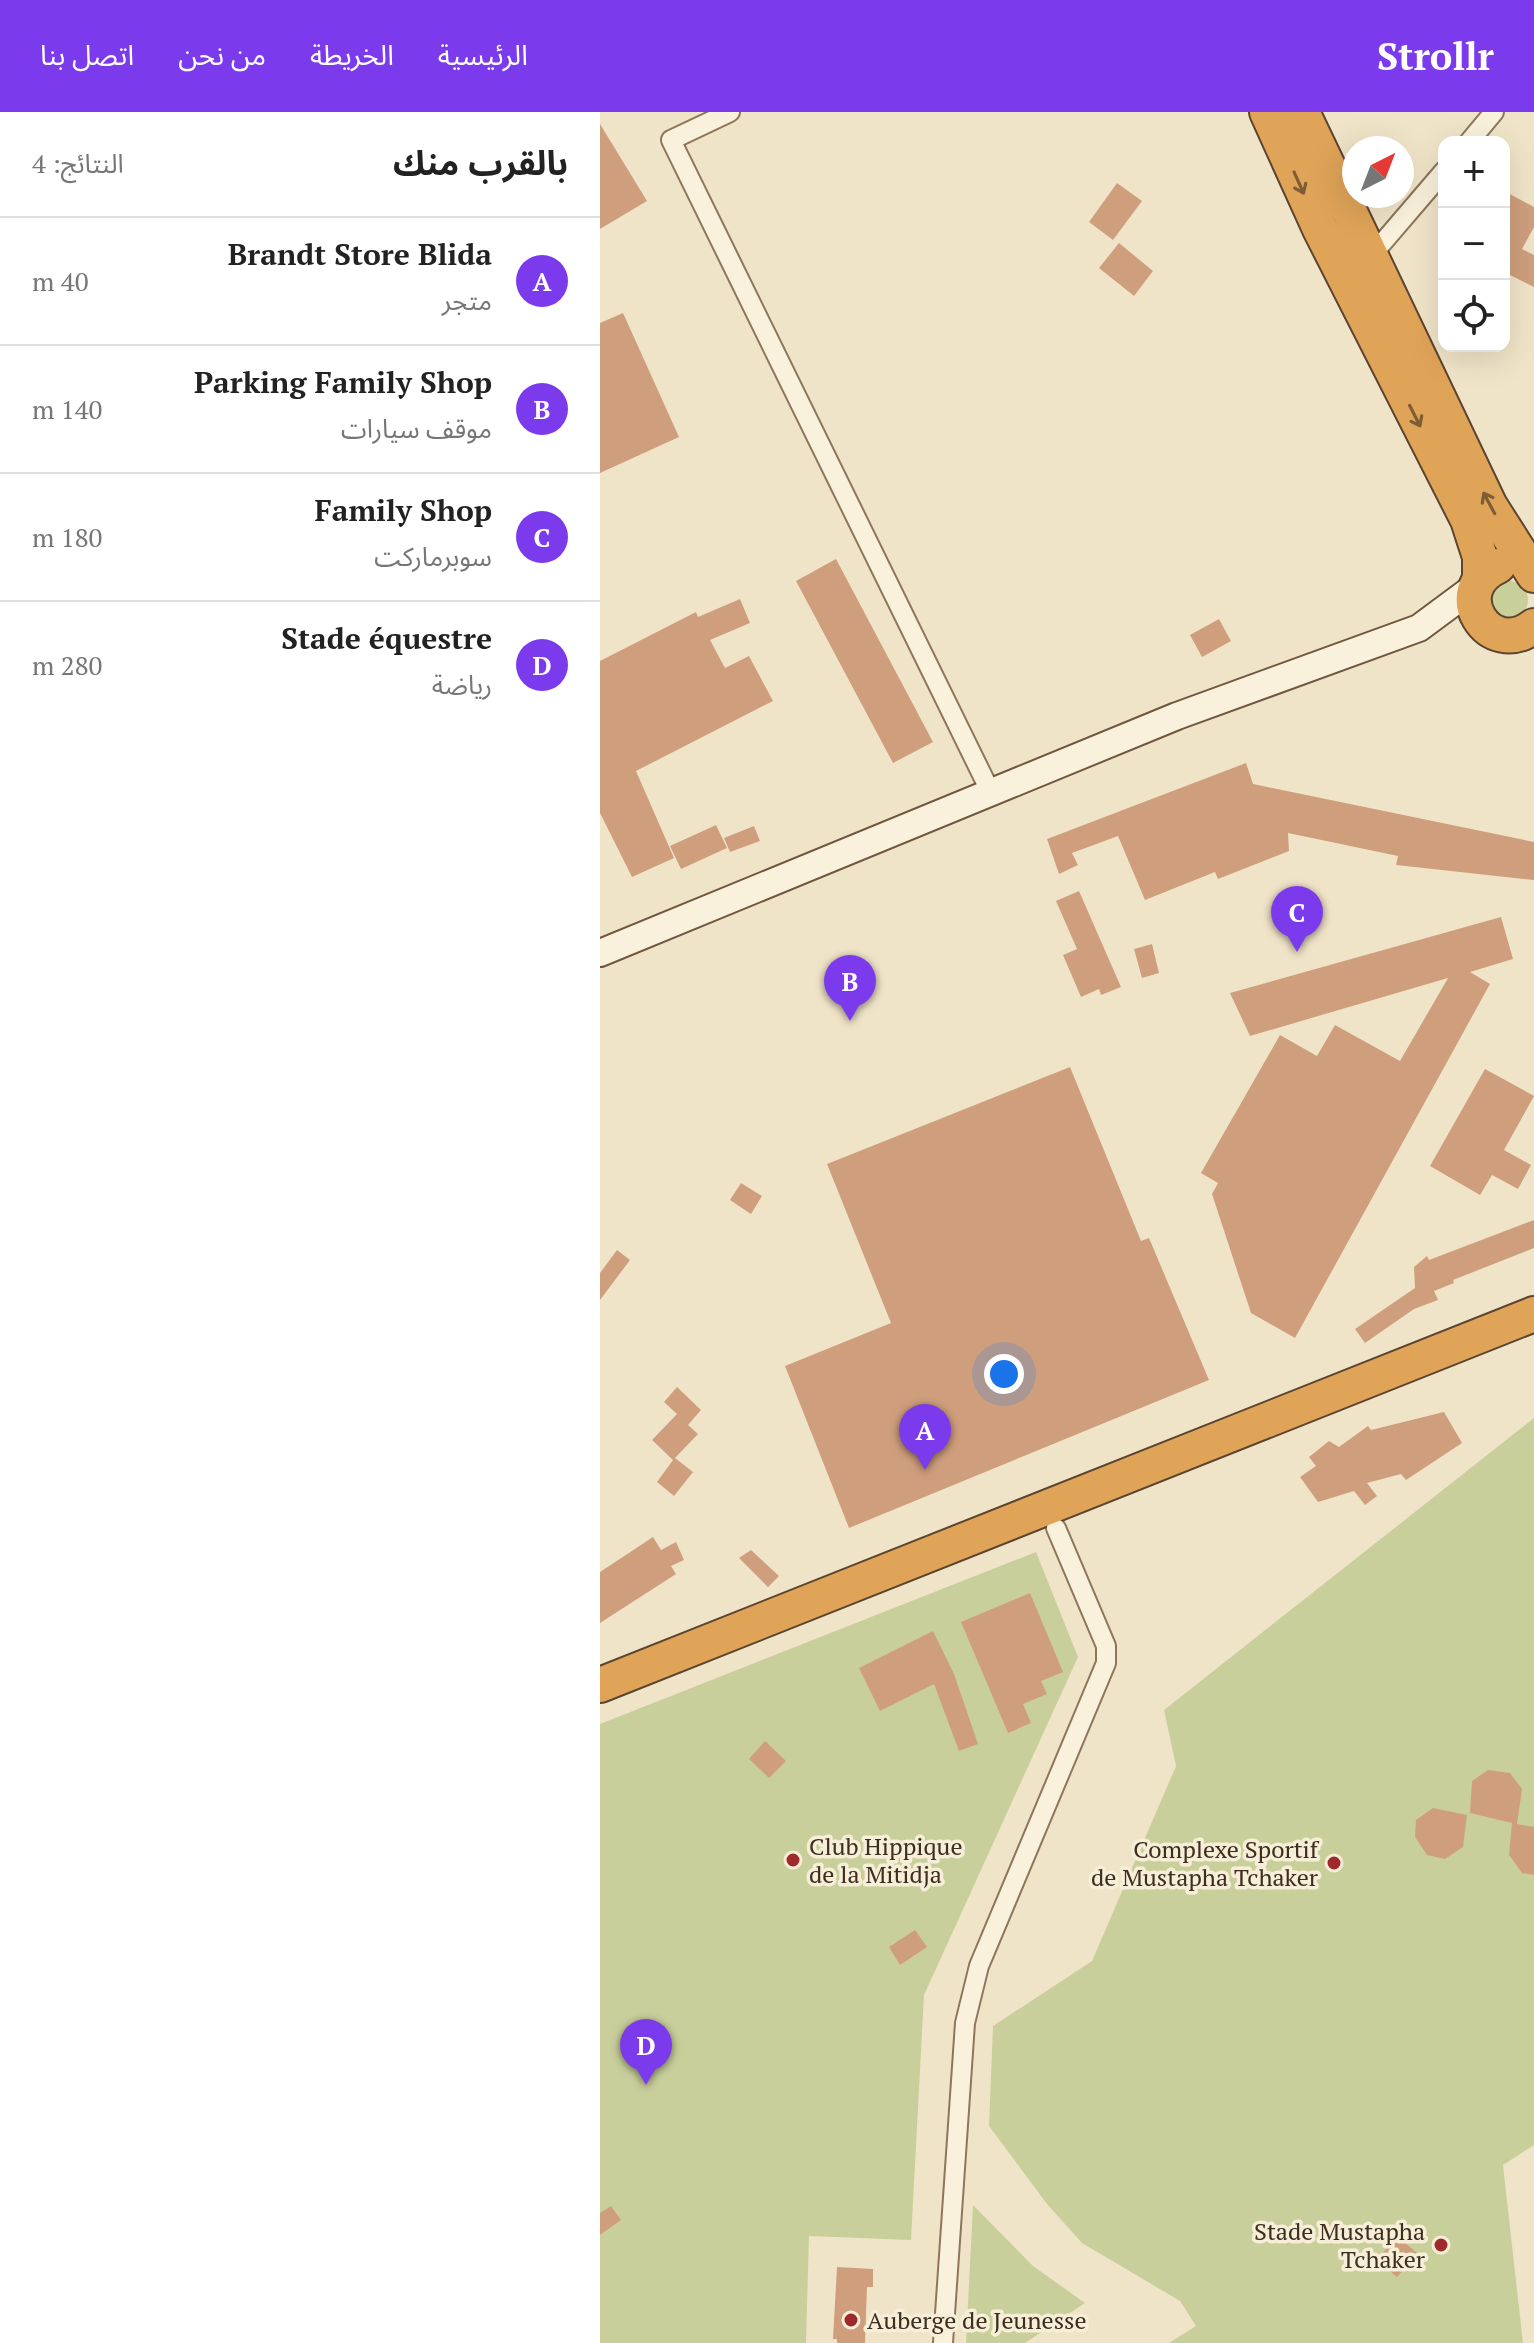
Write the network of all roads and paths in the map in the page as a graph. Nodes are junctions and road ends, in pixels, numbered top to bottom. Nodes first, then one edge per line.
1 (730, 112) edge
2 (1267, 112) edge
3 (1302, 112) edge
4 (1494, 112) edge
5 (1474, 136) edge
6 (1438, 178) edge
7 (1372, 255) junction
8 (1532, 573) edge
9 (1478, 582) junction
10 (1534, 626) edge
11 (1419, 628) junction
12 (1497, 633) junction
13 (1534, 652) edge
14 (991, 793) junction
15 (600, 953) edge
16 (1534, 1314) edge
17 (1534, 1337) edge
18 (1056, 1528) junction
19 (600, 1685) edge
20 (600, 1708) edge
21 (943, 2343) edge

1 - 14 street
2 -> 9 highway
3 - 7 highway
4 - 5 street
6 - 7 street
8 -> 7 highway
8 - 9 highway
9 - 11 street
9 - 12 highway
10 - 12 highway
11 - 12 street
11 - 14 street
12 - 13 highway
14 - 15 street
16 - 19 highway
17 - 18 highway
18 - 20 highway
18 - 21 street

